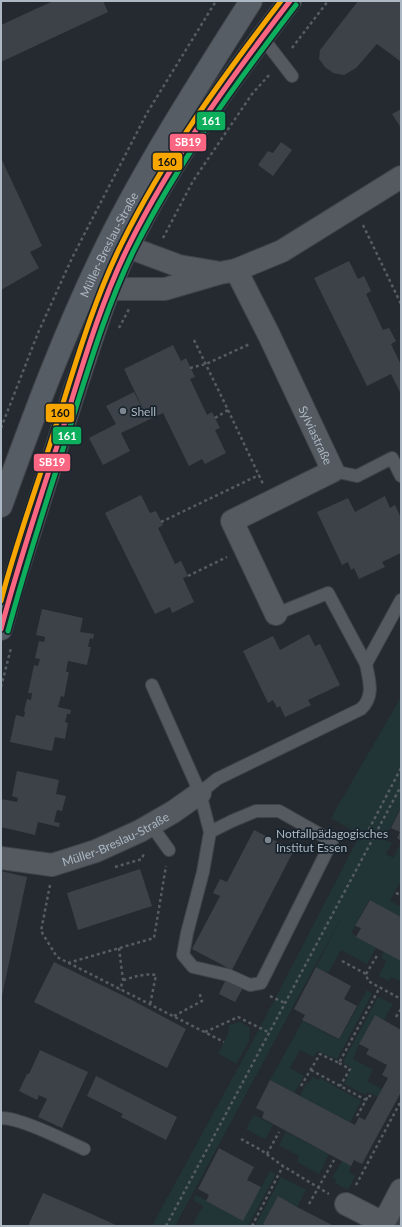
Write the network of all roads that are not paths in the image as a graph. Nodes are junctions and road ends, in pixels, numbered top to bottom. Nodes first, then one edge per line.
1 (251, 1) edge
2 (290, 1) edge
3 (262, 37) junction
4 (292, 76) dead end
5 (399, 182) edge
6 (118, 245) junction
7 (228, 272) junction
8 (110, 289) junction
9 (334, 471) junction
10 (401, 476) edge
11 (1, 506) edge
12 (6, 589) edge
13 (401, 600) edge
14 (276, 614) joint
15 (1, 629) edge
16 (366, 664) junction
17 (152, 685) dead end
18 (200, 793) junction
19 (151, 825) junction
20 (210, 832) junction
21 (169, 850) road end
22 (1, 858) edge
23 (1, 1118) edge
24 (84, 1149) dead end
25 (401, 1190) edge
26 (346, 1204) road end
27 (382, 1225) edge

1 - 6 main road, Müller-Breslau-Straße
2 - 3 main road, Müller-Breslau-Straße
3 - 4 lane
3 - 6 main road, Müller-Breslau-Straße
5 - 7 street
6 - 7 street
6 - 8 main road, Müller-Breslau-Straße
6 - 11 main road, Müller-Breslau-Straße
7 - 8 street
7 - 9 street, Sylviastraße
8 - 12 main road, Müller-Breslau-Straße
9 - 10 lane
9 - 14 street, Sylviastraße
12 - 15 main road, Müller-Breslau-Straße
13 - 16 lane
14 - 16 lane
16 - 18 lane
17 - 18 lane
18 - 19 street, Müller-Breslau-Straße
18 - 20 lane
19 - 21 lane
19 - 22 street, Müller-Breslau-Straße
20 - 20 lane
23 - 24 lane
25 - 27 street
26 - 27 street

